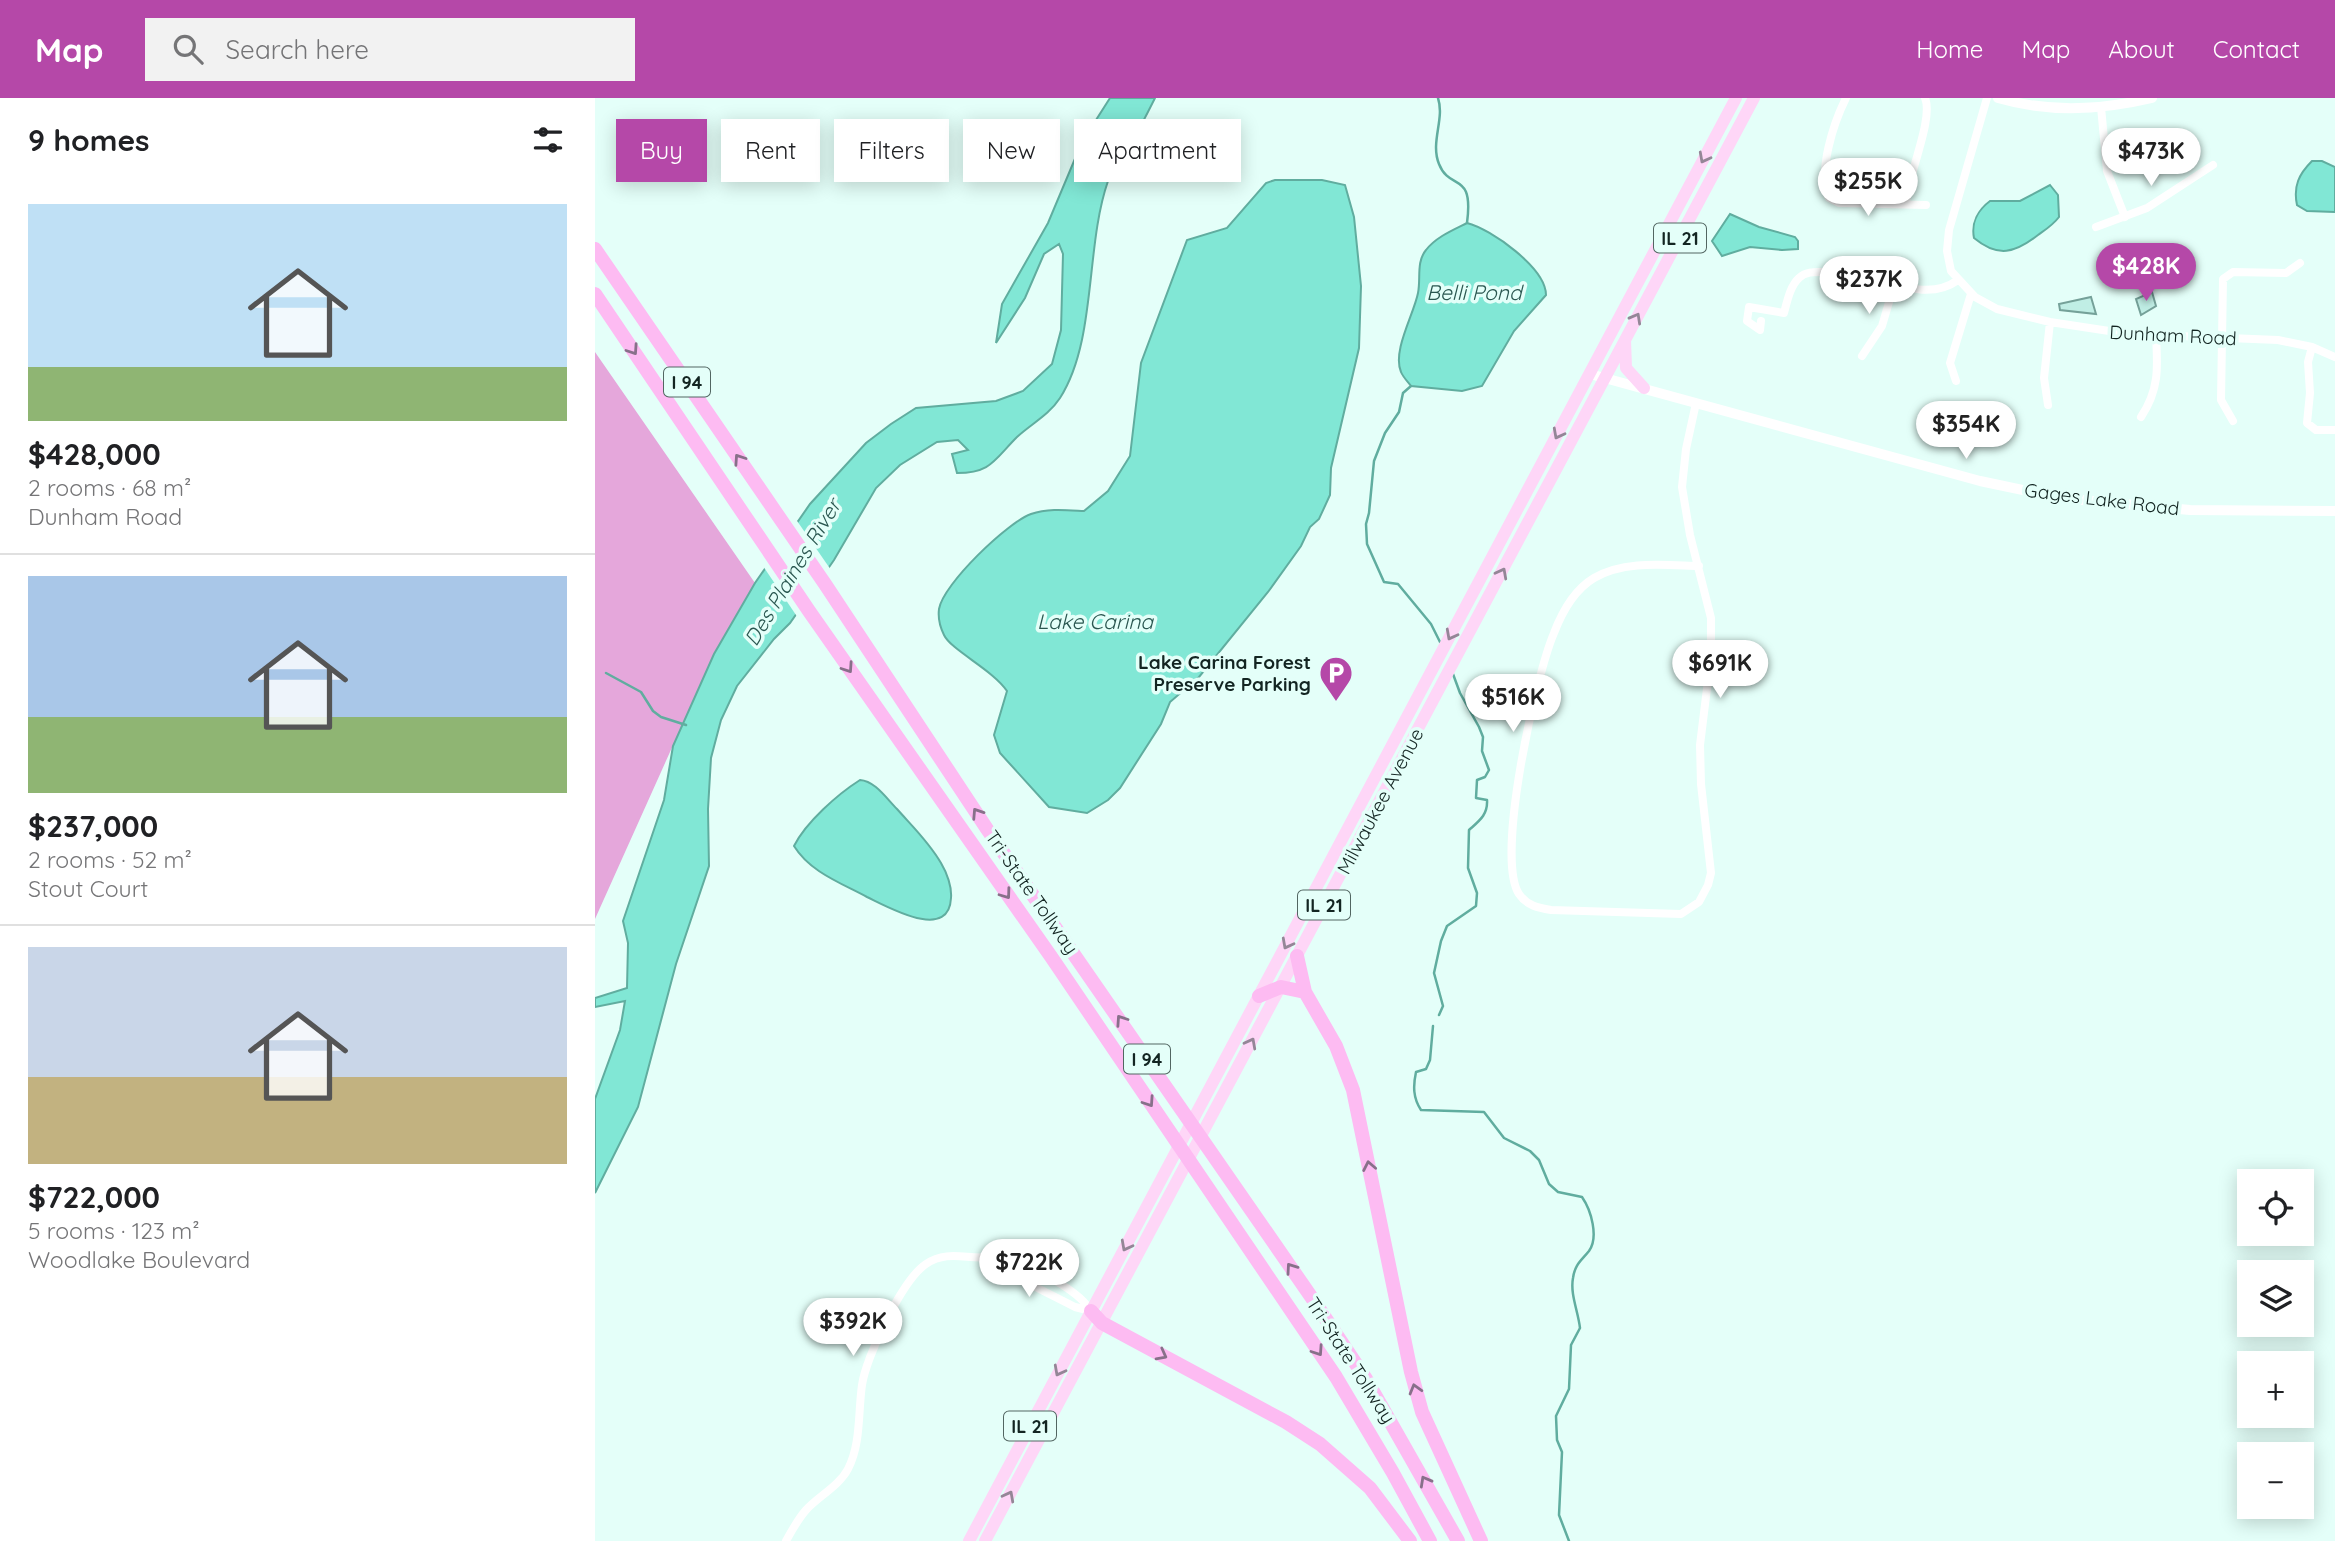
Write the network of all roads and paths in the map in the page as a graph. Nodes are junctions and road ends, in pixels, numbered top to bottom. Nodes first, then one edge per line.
1 (1736, 98) edge
2 (1754, 98) edge
3 (1846, 98) edge
4 (1925, 98) edge
5 (1987, 98) edge
6 (1998, 98) edge
7 (2153, 98) edge
8 (2101, 107) junction
9 (2213, 165) dead end
10 (1906, 204) junction
11 (1926, 205) dead end
12 (2125, 218) junction
13 (2096, 227) dead end
14 (595, 248) edge
15 (2300, 263) dead end
16 (1958, 280) junction
17 (1894, 285) junction
18 (595, 294) edge
19 (1971, 294) junction
20 (1761, 321) dead end
21 (2050, 321) junction
22 (2155, 337) junction
23 (1625, 339) junction
24 (2223, 339) junction
25 (2312, 348) junction
26 (1862, 356) dead end
27 (2335, 357) edge
28 (1597, 376) junction
29 (1956, 381) dead end
30 (1644, 388) junction
31 (1696, 403) junction
32 (2047, 405) dead end
33 (2141, 417) dead end
34 (2233, 421) dead end
35 (2335, 430) edge
36 (2335, 511) edge
37 (1699, 566) junction
38 (1297, 956) junction
39 (1281, 987) junction
40 (1305, 992) junction
41 (1259, 996) junction
42 (990, 1258) junction
43 (1091, 1311) junction
44 (1102, 1323) junction
45 (786, 1541) edge
46 (969, 1541) edge
47 (985, 1541) edge
48 (1410, 1541) edge
49 (1430, 1541) edge
50 (1458, 1541) edge
51 (1481, 1541) edge

1 -> 28 main road, Milwaukee Avenue / IL 21
23 -> 2 main road, Milwaukee Avenue / IL 21
3 - 10 street
4 - 10 street
5 - 16 street, Dunham Road
6 - 8 street
7 - 8 street
8 - 12 street
9 - 12 street
10 - 11 street
12 - 13 street
50 -> 14 highway, Tri-State Tollway / I 94
15 - 24 street
16 - 17 street
16 - 19 street, Dunham Road
17 - 20 street
17 - 26 street
18 -> 49 highway, Tri-State Tollway / I 94
19 - 21 street, Dunham Road
19 - 29 street
21 - 22 street, Dunham Road
21 - 32 street
22 - 24 street, Dunham Road
22 - 33 street
23 - 28 main road, Milwaukee Avenue / IL 21
23 - 30 main road
24 - 25 street, Dunham Road
24 - 34 street
25 - 27 street, Dunham Road
25 - 35 street
28 - 30 street, Gages Lake Road
38 -> 28 main road, Milwaukee Avenue / IL 21
28 -> 41 main road, Milwaukee Avenue / IL 21
30 - 31 street, Gages Lake Road
31 - 36 street, Gages Lake Road
31 - 37 street
37 - 37 street
38 - 39 main road, Milwaukee Avenue / IL 21
38 - 40 highway
39 - 40 highway
39 - 41 highway
44 -> 39 main road, Milwaukee Avenue / IL 21
51 -> 40 highway
41 -> 43 main road, Milwaukee Avenue / IL 21
42 - 43 street
42 - 43 street
42 - 45 street
43 - 44 highway
43 -> 46 main road, Milwaukee Avenue / IL 21
47 -> 44 main road, Milwaukee Avenue / IL 21
44 -> 48 highway

